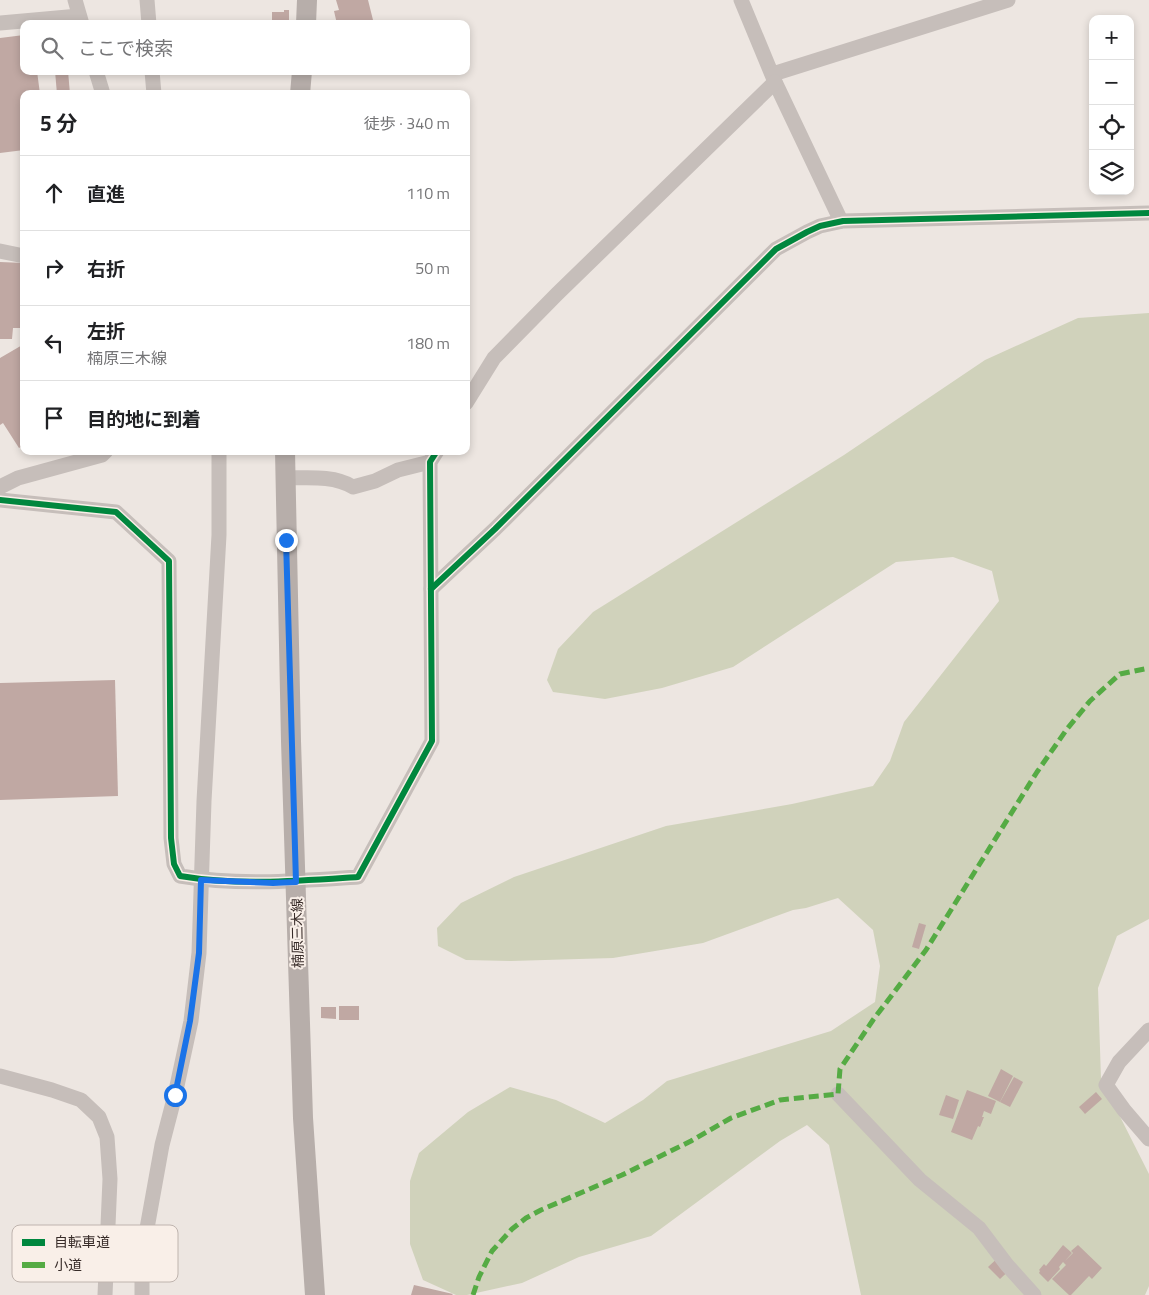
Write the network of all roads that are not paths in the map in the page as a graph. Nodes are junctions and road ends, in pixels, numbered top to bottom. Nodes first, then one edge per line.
1 (75, 0) edge
2 (147, 0) edge
3 (308, 0) edge
4 (741, 0) edge
5 (1008, 0) edge
6 (971, 5) edge
7 (80, 20) edge
8 (148, 20) edge
9 (306, 20) edge
10 (20, 22) edge
11 (0, 23) edge
12 (97, 75) edge
13 (152, 75) edge
14 (302, 75) edge
15 (774, 78) junction
16 (102, 90) edge
17 (154, 90) edge
18 (300, 90) edge
19 (1149, 213) edge
20 (841, 222) junction
21 (0, 250) edge
22 (20, 255) edge
23 (470, 397) edge
24 (102, 455) edge
25 (219, 455) edge
26 (285, 455) edge
27 (433, 456) edge
28 (285, 478) junction
29 (0, 487) edge
30 (0, 500) edge
31 (431, 589) junction
32 (201, 880) junction
33 (296, 882) junction
34 (1149, 1030) edge
35 (0, 1076) edge
36 (838, 1094) dead end
37 (1149, 1139) edge
38 (108, 1225) edge
39 (148, 1225) edge
40 (105, 1282) edge
41 (142, 1282) edge
42 (104, 1295) edge
43 (142, 1295) edge
44 (315, 1295) edge
45 (1034, 1295) edge

1 - 7 street
2 - 8 street
3 - 9 main road
4 - 15 street
5 - 6 street
6 - 15 street
10 - 11 street
12 - 16 street
13 - 17 street
14 - 18 main road
15 - 20 street
15 - 23 street
19 - 20 street
20 - 31 street
21 - 22 street
24 - 29 street
25 - 32 street
26 - 28 main road, 楠原三木線
27 - 28 street
27 - 31 street
28 - 33 main road, 楠原三木線
30 - 32 street
31 - 33 street
32 - 33 street
32 - 39 street
33 - 44 main road, 楠原三木線
34 - 37 street
35 - 38 street
36 - 45 street
40 - 42 street
41 - 43 street

